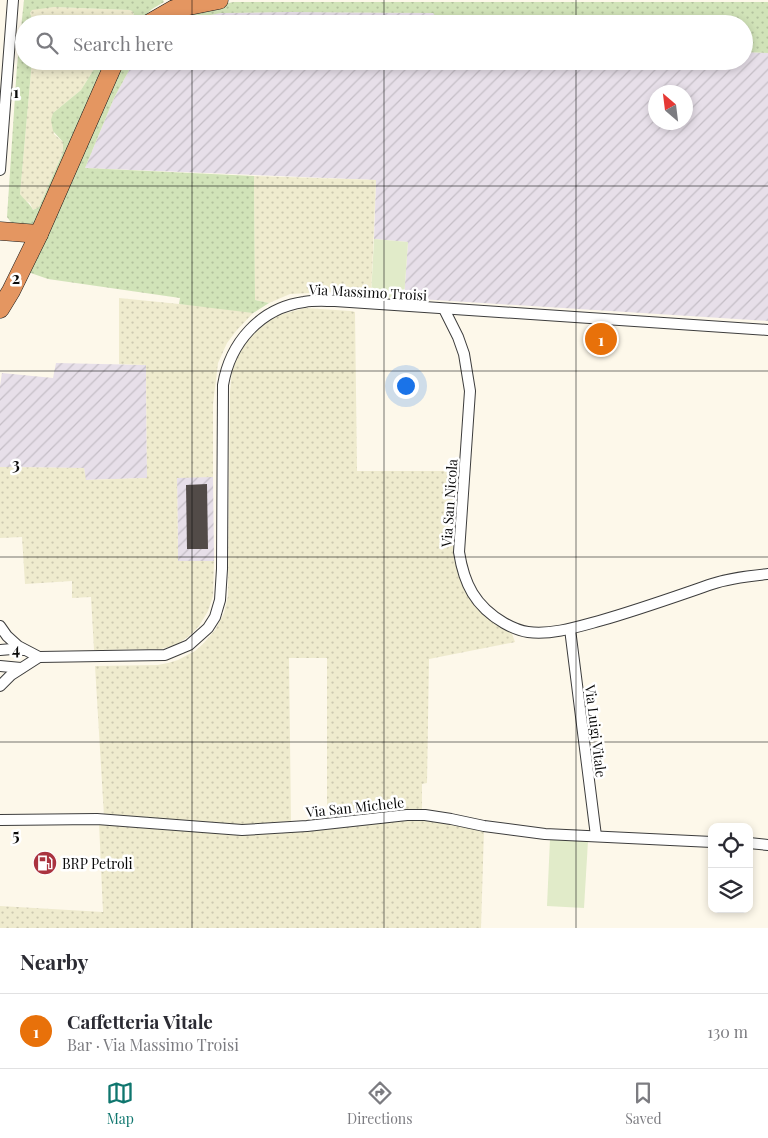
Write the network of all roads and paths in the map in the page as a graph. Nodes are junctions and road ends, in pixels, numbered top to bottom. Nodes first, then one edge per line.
1 (13, 0) edge
2 (219, 0) edge
3 (165, 15) edge
4 (111, 70) edge
5 (0, 170) edge
6 (0, 231) edge
7 (39, 234) junction
8 (0, 309) edge
9 (444, 309) junction
10 (768, 330) edge
11 (768, 574) edge
12 (0, 626) edge
13 (570, 629) junction
14 (0, 650) edge
15 (24, 650) junction
16 (39, 657) junction
17 (0, 666) edge
18 (21, 668) junction
19 (0, 686) edge
20 (0, 820) edge
21 (596, 836) junction
22 (708, 842) edge
23 (753, 844) edge
24 (768, 844) edge

1 - 5 street
2 - 3 highway
4 - 7 highway
6 - 7 highway
7 - 8 highway
9 - 10 street, Via Massimo Troisi
9 - 13 street, Via San Nicola
9 - 16 street, Via Massimo Troisi
11 - 13 street, Via San Nicola
12 - 15 street, Via Massimo Troisi
13 - 21 street, Via Luigi Vitale
14 - 15 street, Via Massimo Troisi
15 - 16 street, Via Massimo Troisi
16 - 18 street
17 - 18 street
18 - 19 street
20 - 21 street, Via San Michele
21 - 22 street, Via San Michele
23 - 24 street

